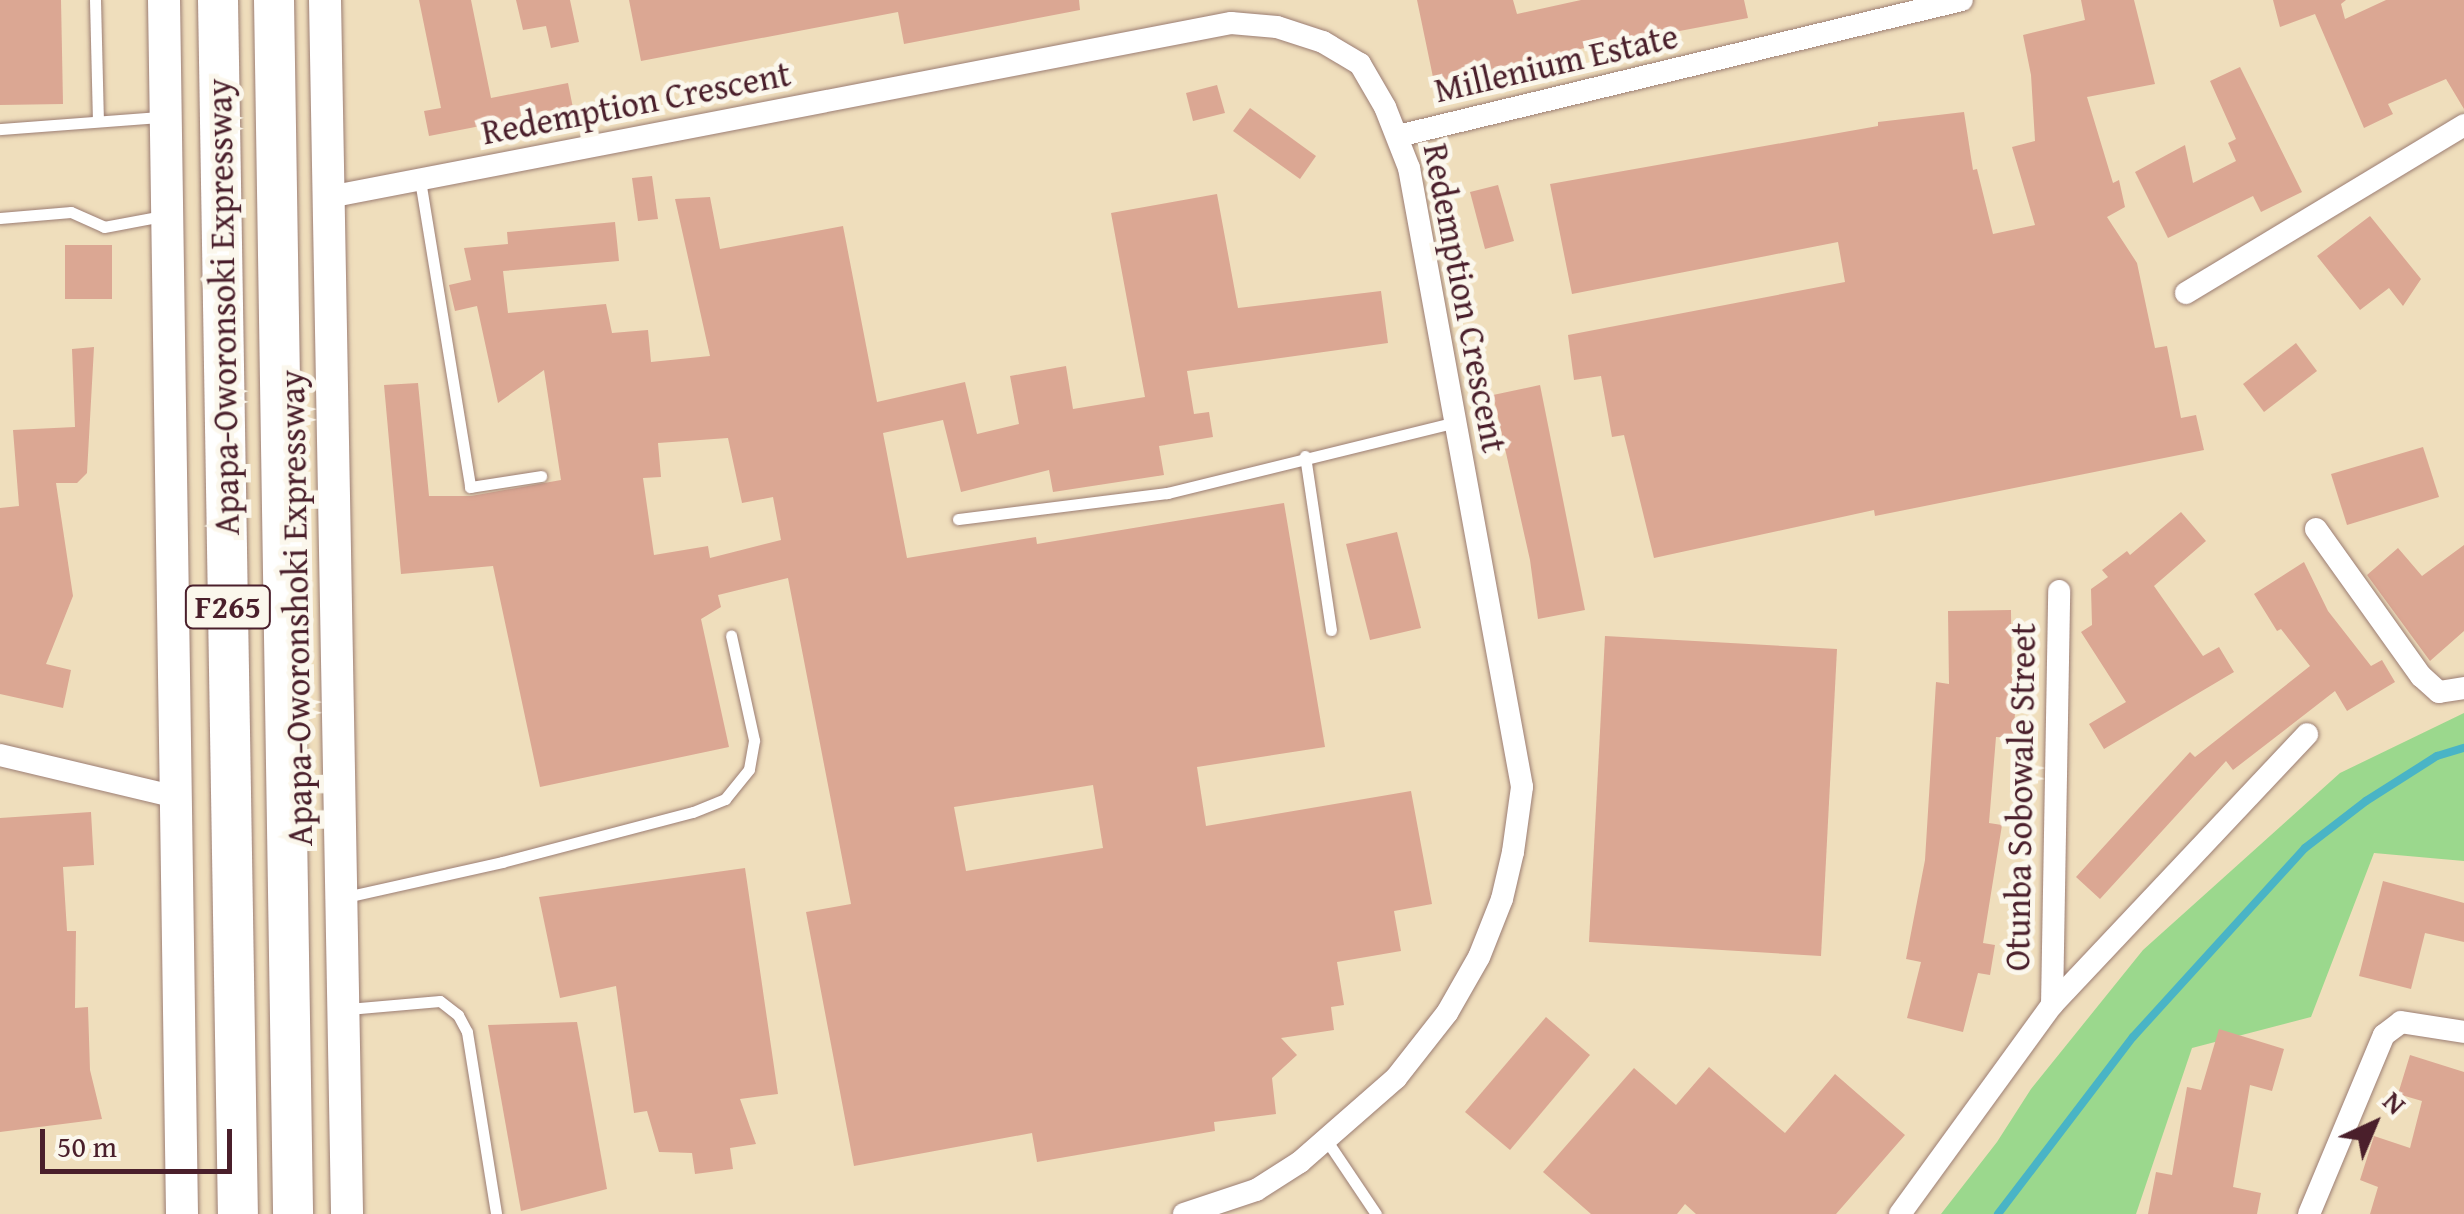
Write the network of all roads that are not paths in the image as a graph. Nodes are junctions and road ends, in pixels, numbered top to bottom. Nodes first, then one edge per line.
1 (95, 0) edge
2 (164, 0) edge
3 (218, 0) edge
4 (274, 0) edge
5 (326, 0) edge
6 (1962, 0) edge
7 (166, 116) junction
8 (98, 121) junction
9 (2464, 125) edge
10 (0, 129) edge
11 (1398, 136) junction
12 (420, 180) junction
13 (329, 197) junction
14 (167, 215) junction
15 (0, 218) edge
16 (2186, 293) dead end
17 (1455, 422) junction
18 (1305, 456) junction
19 (541, 476) dead end
20 (958, 519) dead end
21 (2316, 528) dead end
22 (2059, 591) dead end
23 (1331, 630) dead end
24 (731, 636) dead end
25 (2464, 688) edge
26 (2306, 734) dead end
27 (0, 755) edge
28 (176, 797) junction
29 (342, 898) junction
30 (2052, 1005) junction
31 (344, 1010) junction
32 (2464, 1032) edge
33 (1327, 1141) junction
34 (182, 1214) edge
35 (238, 1214) edge
36 (293, 1214) edge
37 (347, 1214) edge
38 (496, 1214) edge
39 (1184, 1214) edge
40 (1376, 1214) edge
41 (1900, 1214) edge
42 (2309, 1214) edge

1 - 8 lane
2 - 7 main road, Apapa-Oworonsoki Expressway
3 - 35 highway, Apapa-Oworonsoki Expressway / F265
4 - 36 highway, Apapa-Oworonsoki Expressway / F265
5 - 13 main road, Apapa-Oworonshoki Expressway
6 - 11 street, Millenium Estate
7 - 8 lane
7 - 14 main road, Apapa-Oworonsoki Expressway
8 - 10 lane
9 - 16 street
11 - 12 street, Redemption Crescent
11 - 17 street, Redemption Crescent
12 - 13 street, Redemption Crescent
12 - 19 lane
13 - 29 main road, Apapa-Oworonshoki Expressway
14 - 15 lane
14 - 28 main road, Apapa-Oworonsoki Expressway
17 - 18 lane
17 - 33 street, Redemption Crescent
18 - 20 lane
18 - 23 lane
21 - 25 street
22 - 30 street, Otunba Sobowale Street
24 - 29 lane
26 - 30 street, Otunba Sobowale Street
27 - 28 street
28 - 34 main road, Apapa-Oworonsoki Expressway
29 - 31 main road, Apapa-Oworonshoki Expressway
30 - 41 street, Otunba Sobowale Street
31 - 37 main road, Apapa-Oworonshoki Expressway
31 - 38 lane
32 - 42 street
33 - 39 street, Redemption Crescent
33 - 40 lane

